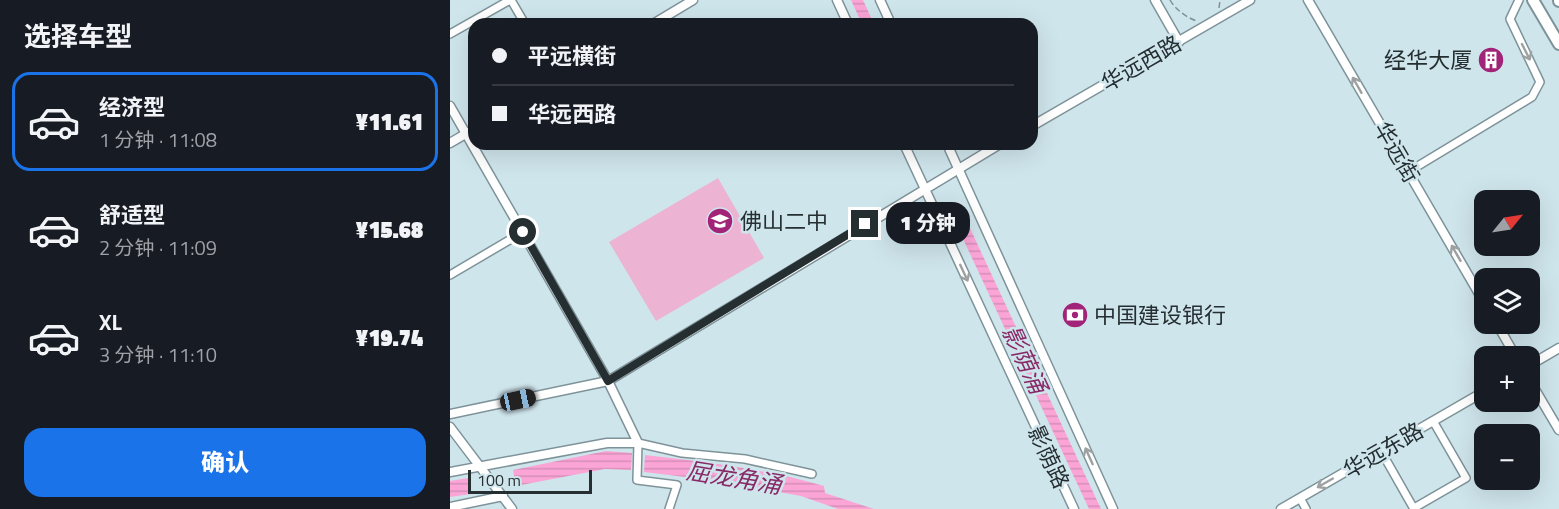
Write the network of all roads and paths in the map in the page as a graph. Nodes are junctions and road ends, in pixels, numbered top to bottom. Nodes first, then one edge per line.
1 (511, 0) edge
2 (693, 0) edge
3 (837, 0) edge
4 (880, 0) edge
5 (1155, 0) edge
6 (1170, 0) edge
7 (1177, 0) edge
8 (1220, 0) edge
9 (1250, 0) edge
10 (1308, 0) edge
11 (1519, 0) edge
12 (1533, 0) edge
13 (1174, 6) junction
14 (1218, 12) dead end
15 (479, 18) edge
16 (522, 18) edge
17 (662, 18) edge
18 (845, 18) edge
19 (888, 18) edge
20 (1193, 20) dead end
21 (468, 24) edge
22 (450, 34) edge
23 (1179, 42) junction
24 (1559, 44) edge
25 (450, 106) edge
26 (1038, 123) edge
27 (468, 129) edge
28 (468, 133) edge
29 (450, 143) edge
30 (480, 150) edge
31 (907, 150) edge
32 (950, 150) edge
33 (990, 150) edge
34 (958, 168) junction
35 (1408, 172) junction
36 (924, 188) junction
37 (523, 232) junction
38 (450, 275) edge
39 (1474, 285) edge
40 (1559, 348) edge
41 (1540, 359) edge
42 (608, 381) junction
43 (1474, 397) edge
44 (1540, 398) edge
45 (450, 414) edge
46 (1433, 421) junction
47 (450, 427) edge
48 (1559, 430) edge
49 (638, 443) junction
50 (1381, 451) junction
51 (480, 466) junction
52 (450, 472) edge
53 (812, 474) dead end
54 (502, 496) junction
55 (1300, 498) junction
56 (450, 507) edge
57 (1414, 508) edge
58 (512, 509) edge
59 (669, 509) edge
60 (1074, 509) edge
61 (1113, 509) edge
62 (1281, 509) edge
63 (1306, 509) edge

1 - 15 street
1 - 16 street
2 - 17 street
3 - 18 street
4 - 19 street
5 - 23 street
6 - 13 path
7 - 13 path
8 - 14 path
9 - 23 street, 华远西路
35 -> 10 street, 华远街
11 -> 35 street
12 - 24 main road
13 - 20 path
21 - 22 street
23 - 26 street, 华远西路
25 - 27 street
28 - 29 street
30 - 37 street
31 - 36 street, 影荫路
32 - 34 street, 影荫路
33 - 34 street
34 - 36 street
61 -> 34 street, 影荫路
39 -> 35 street, 华远街
36 - 42 street
36 -> 60 street, 影荫路
37 - 38 street
37 - 42 street
40 - 41 street
42 - 45 street
42 - 49 street
43 - 46 street, 华远东路
44 - 48 street
46 - 50 street, 华远东路
46 - 57 street
47 - 51 street
49 - 51 street
49 - 53 street
49 - 59 street
50 -> 55 street, 华远东路
50 - 57 street
51 - 52 street
51 - 54 street
54 - 56 street
54 - 58 street
55 - 62 street, 华远东路
55 - 63 street

